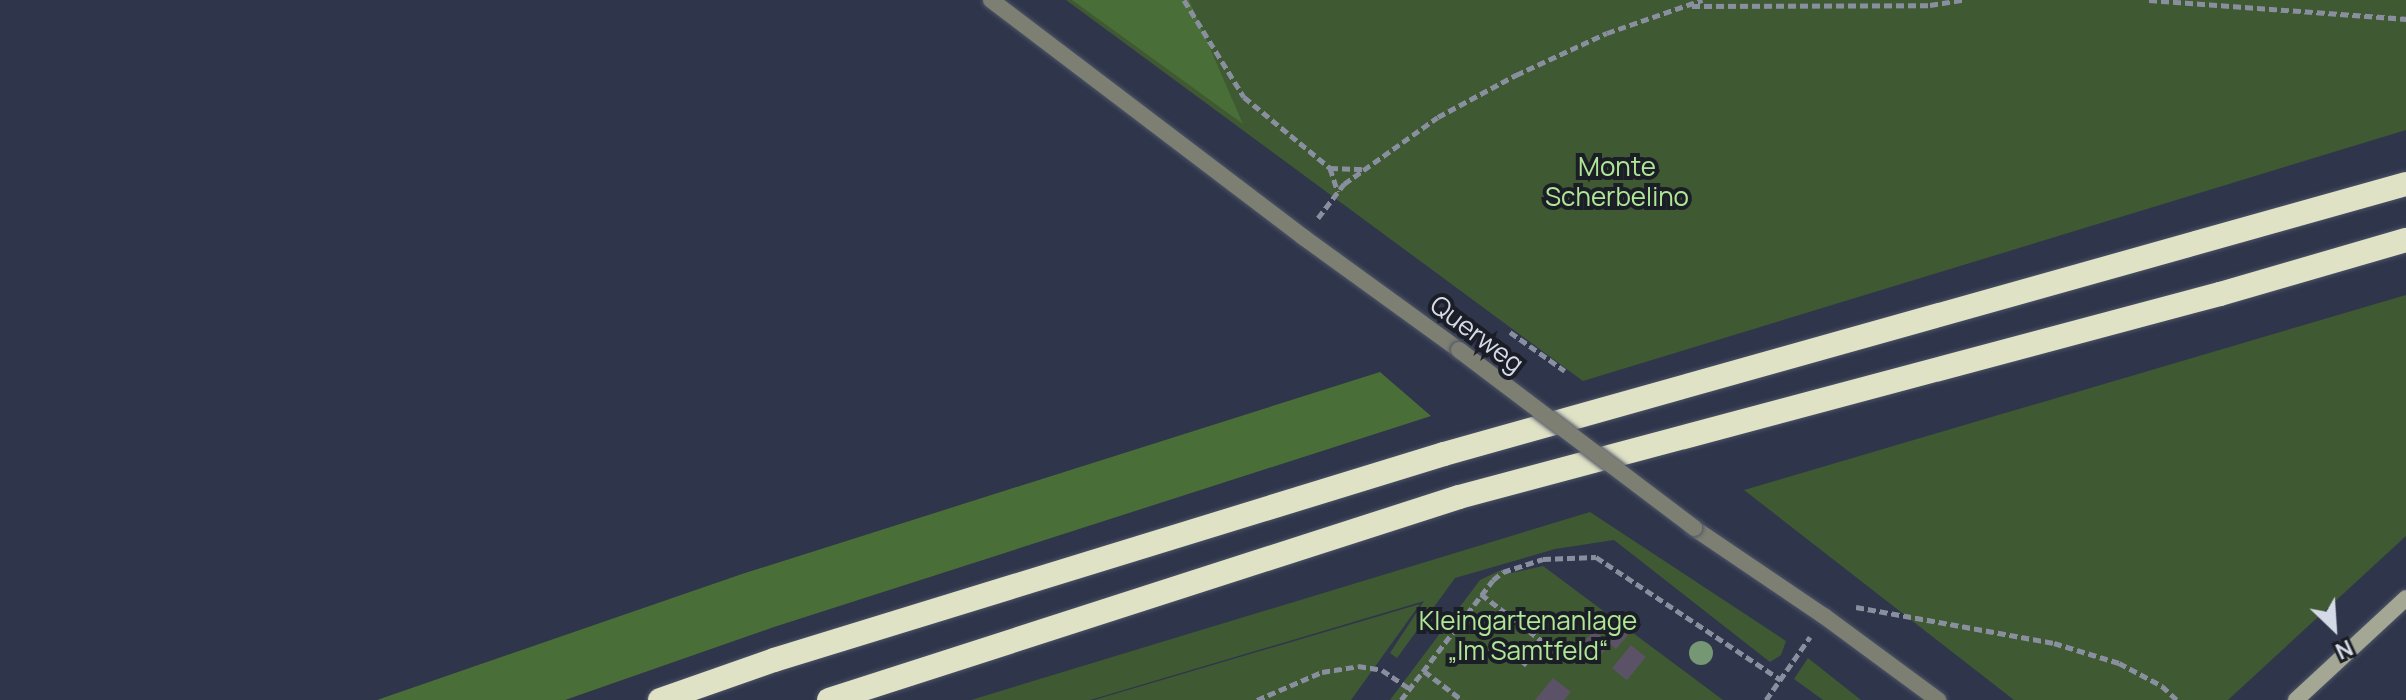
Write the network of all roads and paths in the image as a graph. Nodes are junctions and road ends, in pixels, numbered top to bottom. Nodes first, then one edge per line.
1 (991, 0) edge
2 (1184, 0) edge
3 (1702, 0) edge
4 (1963, 0) edge
5 (2149, 0) edge
6 (1683, 6) junction
7 (2406, 19) edge
8 (1330, 168) junction
9 (1366, 169) junction
10 (2406, 184) edge
11 (1338, 192) junction
12 (1303, 237) junction
13 (2406, 240) edge
14 (1510, 332) dead end
15 (1565, 371) dead end
16 (1481, 594) junction
17 (2406, 598) edge
18 (1853, 606) dead end
19 (1465, 617) junction
20 (1542, 641) dead end
21 (1799, 654) dead end
22 (1527, 665) dead end
23 (1424, 671) junction
24 (1781, 680) junction
25 (1410, 689) junction
26 (660, 700) edge
27 (829, 700) edge
28 (1257, 700) edge
29 (1401, 700) edge
30 (1462, 700) edge
31 (1766, 700) edge
32 (1938, 700) edge
33 (2177, 700) edge
34 (2296, 700) edge

1 - 12 street, Querweg
2 - 8 path
3 - 6 path
4 - 6 path
5 - 7 path
6 - 9 path
8 - 9 path
8 - 11 path
9 - 11 path
10 - 26 highway
11 - 12 path
12 - 32 street, Querweg, bridge
13 - 27 highway
14 - 15 path
16 - 19 path
16 - 20 path
16 - 24 path
17 - 34 main road
18 - 33 path
19 - 22 path
19 - 23 path
21 - 24 path
23 - 25 path
23 - 30 path
24 - 31 path
25 - 28 path
25 - 29 path

